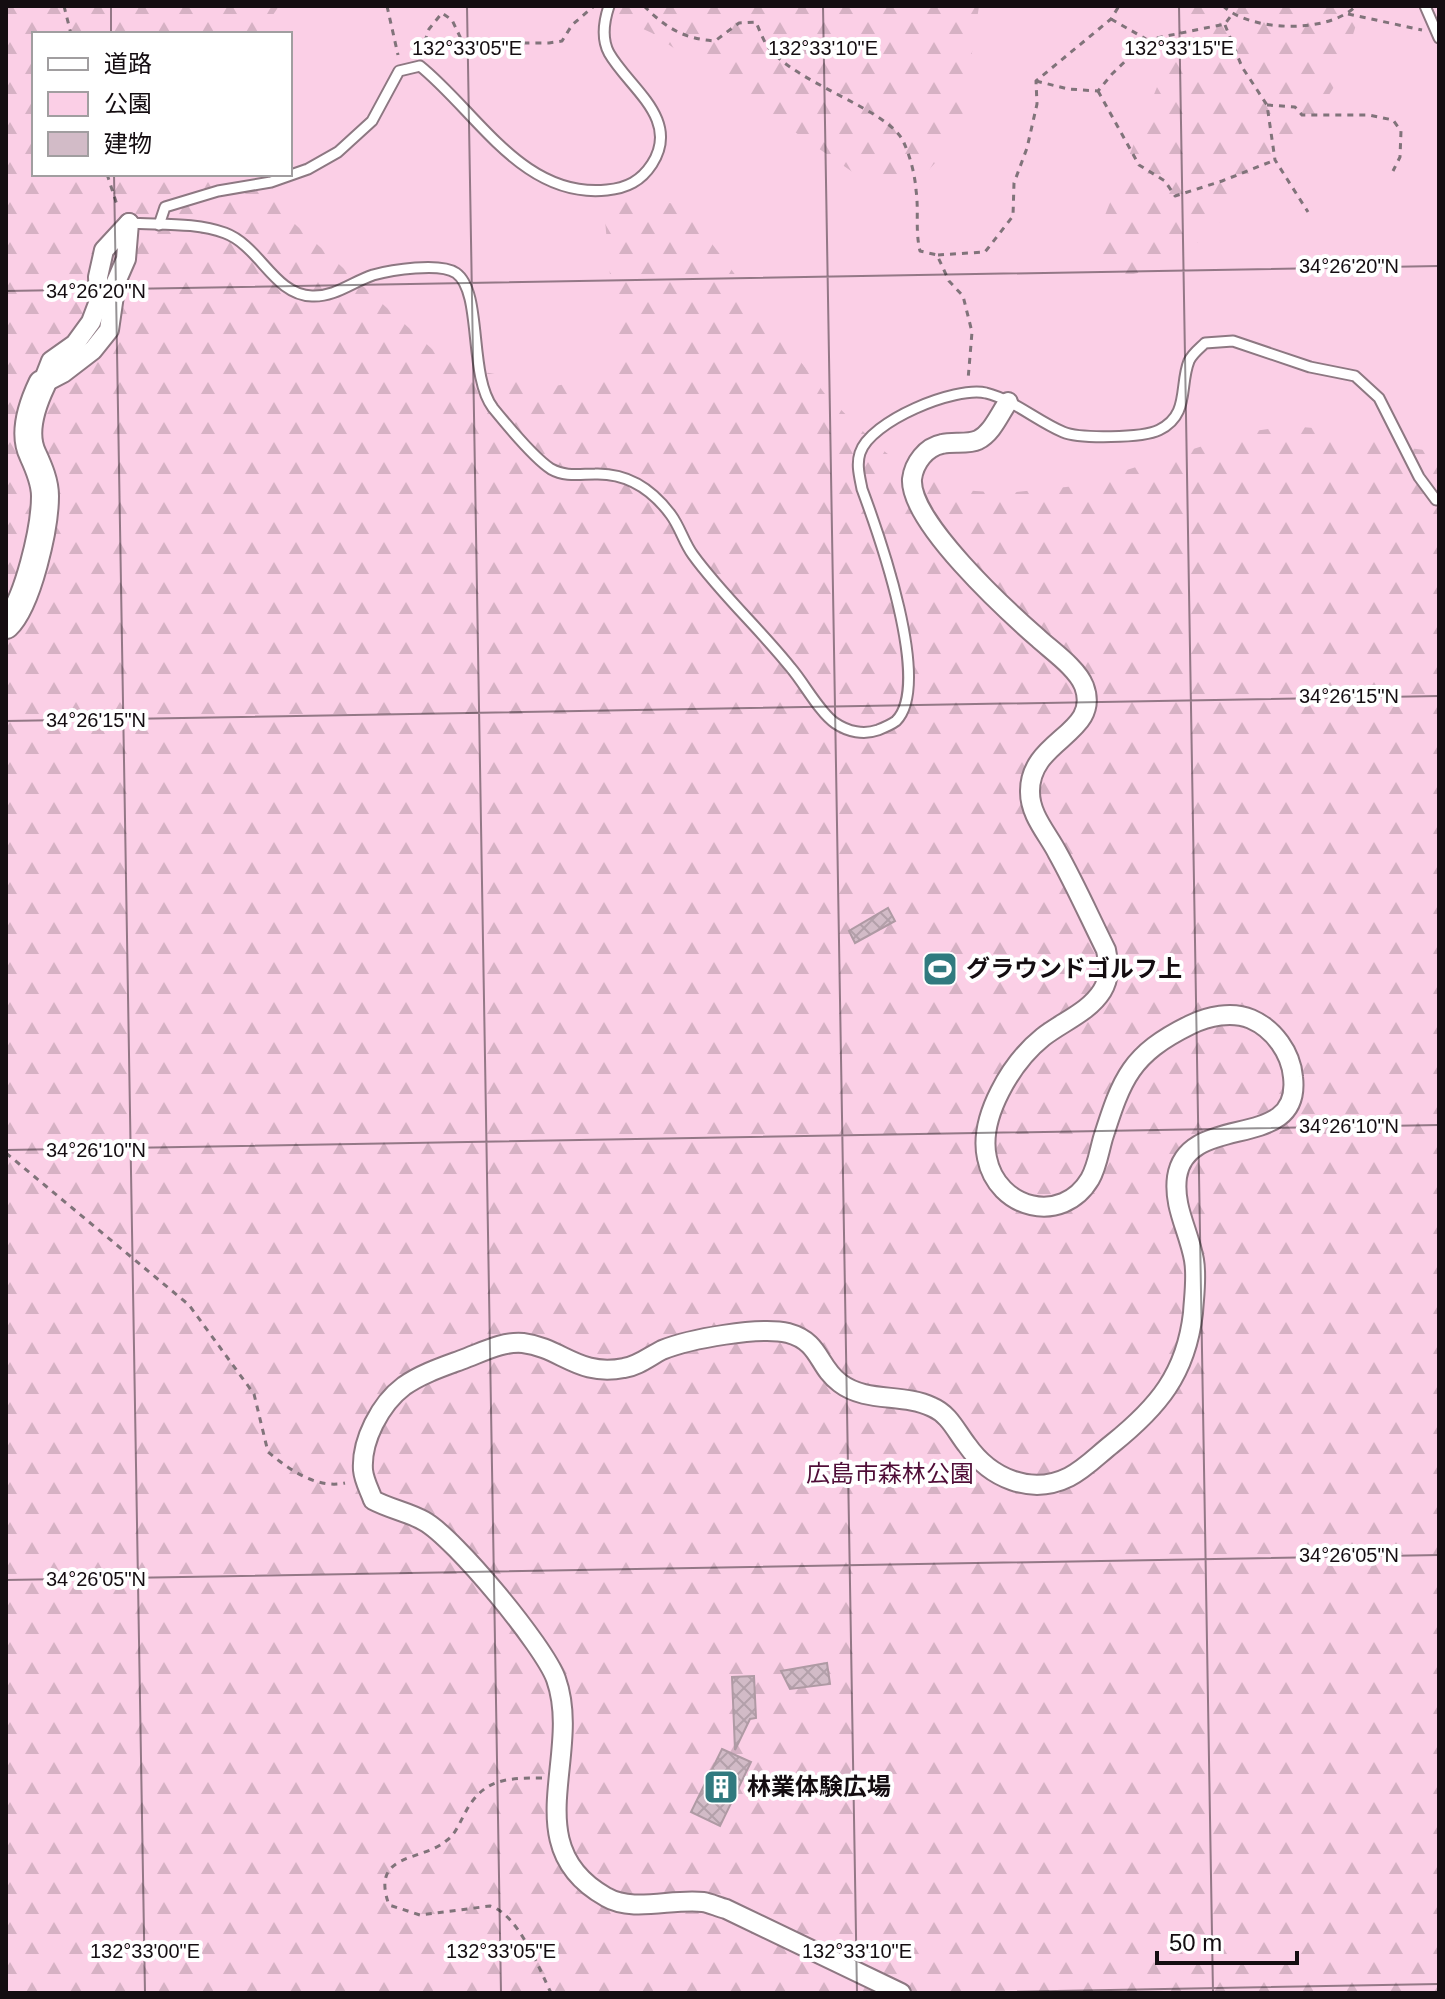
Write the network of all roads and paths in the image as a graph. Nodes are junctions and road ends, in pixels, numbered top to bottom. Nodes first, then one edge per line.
1 (64, 6) edge
2 (387, 6) edge
3 (594, 6) edge
4 (609, 6) edge
5 (644, 6) edge
6 (1119, 6) edge
7 (1223, 6) edge
8 (1356, 6) edge
9 (1425, 6) edge
10 (1233, 13) junction
11 (1348, 14) junction
12 (1111, 19) junction
13 (1225, 24) junction
14 (70, 32) edge
15 (1438, 35) edge
16 (1147, 40) junction
17 (420, 66) junction
18 (399, 71) junction
19 (1036, 81) junction
20 (1098, 91) junction
21 (1267, 105) junction
22 (1275, 160) junction
23 (1393, 171) dead end
24 (292, 175) edge
25 (108, 176) edge
26 (288, 176) edge
27 (1308, 212) dead end
28 (129, 223) junction
29 (159, 225) junction
30 (937, 255) junction
31 (42, 384) joint
32 (967, 392) junction
33 (1008, 402) junction
34 (1439, 500) edge
35 (6, 625) edge
36 (6, 1153) edge
37 (365, 1478) junction
38 (559, 1778) junction
39 (551, 1993) edge
40 (901, 1993) edge

1 - 14 path
2 - 18 path
3 - 17 path
4 - 17 lane
5 - 30 path
6 - 12 path
7 - 10 path
8 - 11 path
9 - 15 lane
10 - 11 path
10 - 13 path
11 - 15 path
12 - 16 path
12 - 19 path
13 - 16 path
13 - 21 path
16 - 20 path
17 - 18 lane
18 - 24 lane
19 - 20 path
19 - 30 path
20 - 22 path
21 - 22 path
21 - 23 path
22 - 27 path
25 - 28 path
26 - 29 lane
28 - 29 lane
28 - 31 street
29 - 32 lane
30 - 32 path
31 - 35 street
32 - 33 lane
33 - 34 lane
33 - 37 street
36 - 37 path
37 - 38 street
38 - 39 path
38 - 40 street

